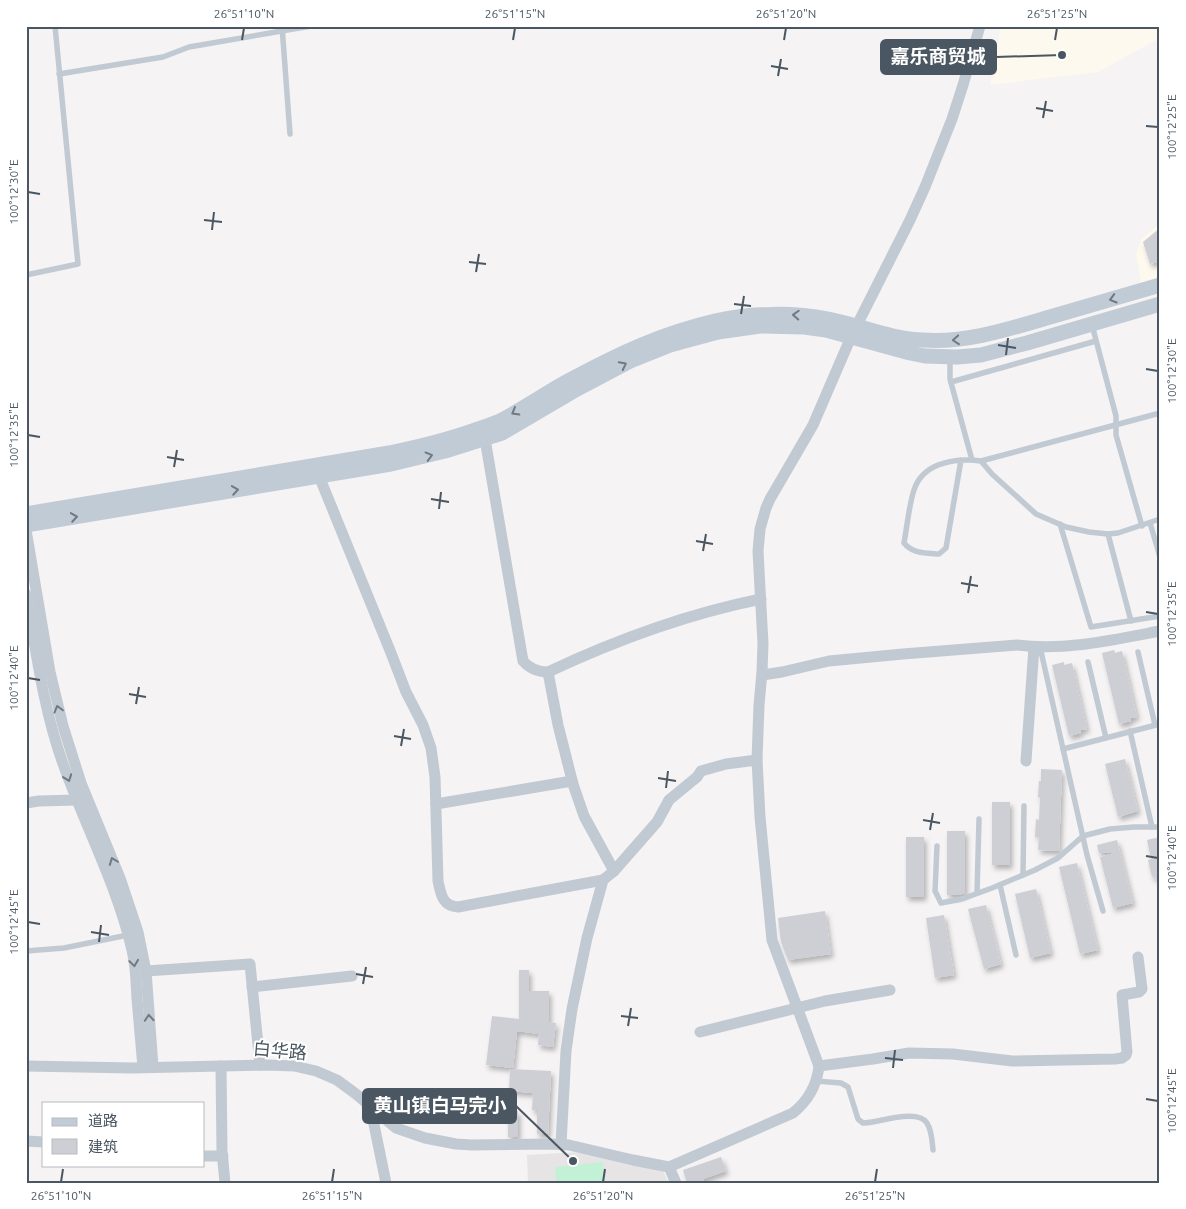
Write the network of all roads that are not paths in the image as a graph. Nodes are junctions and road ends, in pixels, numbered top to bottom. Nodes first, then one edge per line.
1 (55, 26) edge
2 (311, 26) edge
3 (980, 26) edge
4 (282, 29) edge
5 (59, 74) junction
6 (290, 134) dead end
7 (26, 275) edge
8 (1160, 285) edge
9 (1160, 304) edge
10 (1092, 324) junction
11 (854, 332) junction
12 (1096, 341) junction
13 (950, 357) junction
14 (951, 382) junction
15 (1160, 413) edge
16 (1116, 425) junction
17 (484, 439) junction
18 (961, 460) junction
19 (972, 460) junction
20 (981, 461) junction
21 (319, 476) junction
22 (26, 514) edge
23 (1160, 519) edge
24 (1150, 523) junction
25 (1060, 524) junction
26 (26, 525) edge
27 (1142, 526) junction
28 (26, 530) edge
29 (1108, 534) junction
30 (1160, 557) edge
31 (26, 594) edge
32 (761, 599) junction
33 (1160, 616) edge
34 (1131, 621) junction
35 (1160, 631) edge
36 (1037, 647) junction
37 (1138, 652) dead end
38 (1088, 662) dead end
39 (548, 672) junction
40 (762, 675) junction
41 (1157, 724) edge
42 (1130, 731) junction
43 (1106, 738) junction
44 (1064, 748) junction
45 (757, 760) junction
46 (1026, 761) dead end
47 (572, 781) junction
48 (77, 800) junction
49 (26, 803) edge
50 (436, 804) junction
51 (1024, 806) dead end
52 (979, 819) dead end
53 (1152, 827) junction
54 (1160, 827) edge
55 (1084, 836) junction
56 (937, 846) dead end
57 (614, 871) junction
58 (1023, 875) junction
59 (603, 880) junction
60 (1000, 885) junction
61 (977, 893) junction
62 (1103, 911) dead end
63 (128, 934) junction
64 (26, 951) edge
65 (1016, 955) dead end
66 (1138, 957) dead end
67 (146, 971) junction
68 (352, 976) dead end
69 (252, 987) junction
70 (890, 990) dead end
71 (797, 1008) junction
72 (700, 1032) dead end
73 (260, 1065) junction
74 (26, 1066) edge
75 (221, 1066) junction
76 (819, 1066) junction
77 (148, 1067) junction
78 (816, 1081) junction
79 (370, 1106) junction
80 (26, 1141) edge
81 (42, 1142) edge
82 (560, 1144) junction
83 (933, 1150) dead end
84 (205, 1156) edge
85 (223, 1156) junction
86 (669, 1167) junction
87 (225, 1183) edge
88 (386, 1183) edge
89 (676, 1183) edge

1 - 5 lane
2 - 4 lane
3 - 11 street
4 - 5 lane
4 - 6 lane
5 - 7 lane
8 -> 11 street
9 - 10 street
10 - 12 lane
10 - 13 street
11 - 13 street
17 -> 11 street
11 -> 22 street
11 - 32 street
12 - 14 lane
12 - 16 lane
13 - 14 lane
14 - 19 lane
15 - 16 lane
16 - 20 lane
16 - 27 lane
21 -> 17 street
17 - 39 street
18 - 18 lane
18 - 19 lane
19 - 20 lane
20 - 25 lane
26 -> 21 street
21 - 50 street
23 - 24 lane
24 - 27 lane
24 - 30 lane
25 - 29 lane
25 - 34 lane
27 - 29 lane
67 -> 28 street
29 - 34 lane
31 -> 48 street
32 - 39 street
32 - 40 street
33 - 34 lane
35 - 36 street
36 - 40 street
36 - 44 lane
36 - 46 street
37 - 41 lane
38 - 43 lane
39 - 47 street
40 - 45 street
41 - 42 lane
42 - 43 lane
42 - 53 lane
43 - 44 lane
44 - 55 lane
45 - 57 street
45 - 71 street
47 - 50 street
47 - 57 street
48 - 49 street
48 - 63 street
50 - 59 street
51 - 58 lane
52 - 61 lane
53 - 54 lane
53 - 55 lane
55 - 58 lane
55 - 62 lane
56 - 61 lane
57 - 59 street
58 - 60 lane
59 - 82 street
60 - 61 lane
60 - 65 lane
63 - 64 lane
63 -> 77 street
66 - 76 street
67 - 69 street
77 -> 67 street
68 - 69 street
69 - 73 street
70 - 71 street
71 - 72 street
71 - 76 street
73 - 75 street, 白华路
73 - 79 street, 白华路
74 - 77 street, 白华路
75 - 77 street, 白华路
75 - 85 street
76 - 78 street
78 - 83 lane
78 - 86 street
79 - 82 street, 白华路
79 - 88 street
80 - 81 street
82 - 86 street, 白华路
84 - 85 street
85 - 87 street
86 - 89 street

